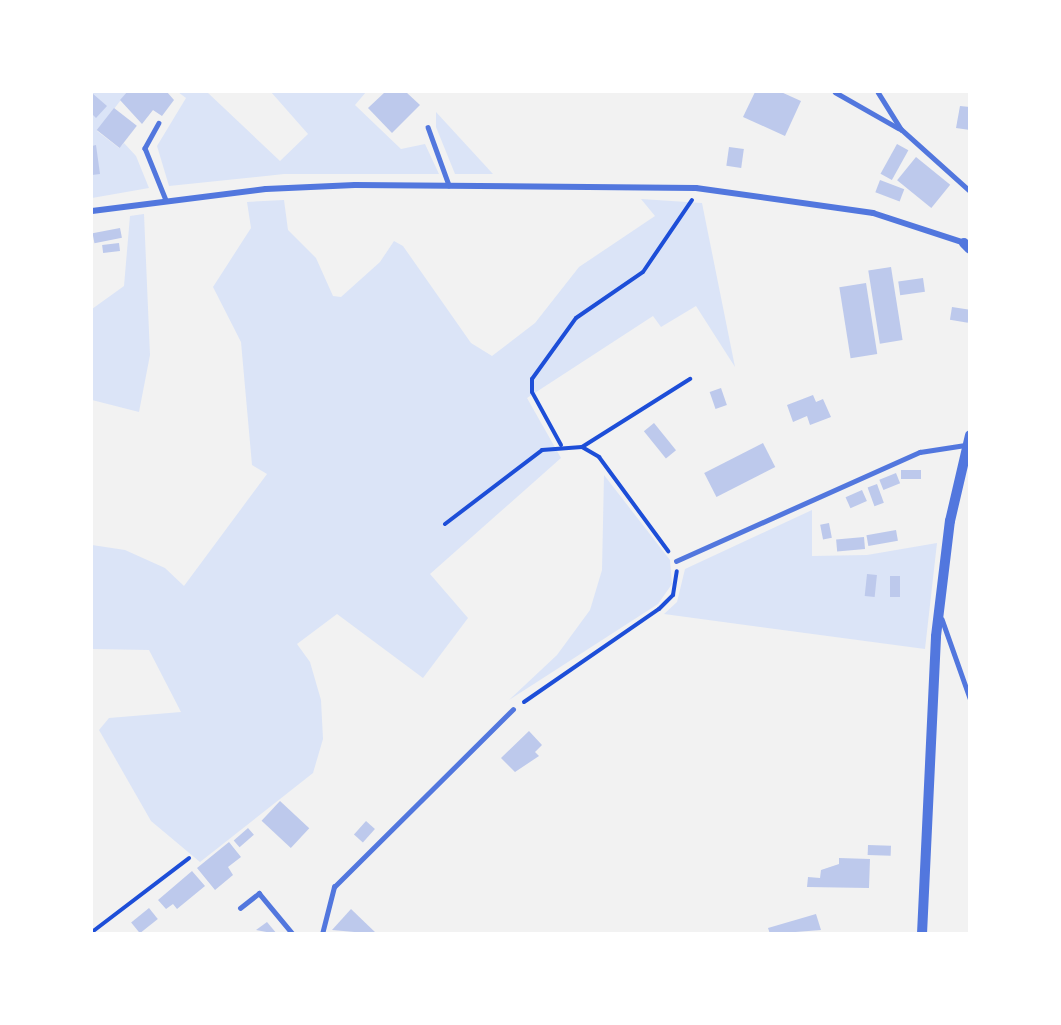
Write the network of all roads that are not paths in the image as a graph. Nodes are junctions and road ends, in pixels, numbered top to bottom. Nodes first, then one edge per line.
1 (835, 92) edge
2 (878, 92) edge
3 (159, 123) dead end
4 (428, 127) dead end
5 (901, 129) junction
6 (449, 185) junction
7 (969, 191) edge
8 (166, 200) junction
9 (92, 212) edge
10 (968, 245) edge
11 (968, 440) edge
12 (676, 561) road end
13 (939, 610) junction
14 (969, 698) edge
15 (513, 710) road end
16 (240, 908) dead end
17 (293, 933) edge
18 (322, 933) edge
19 (922, 933) edge

1 - 5 lane
2 - 5 lane
3 - 8 lane
4 - 6 lane
5 - 7 lane
6 - 8 street
6 - 10 street
8 - 9 street
11 - 12 lane
11 - 13 street
13 - 14 lane
13 - 19 street
15 - 18 lane
16 - 17 lane

